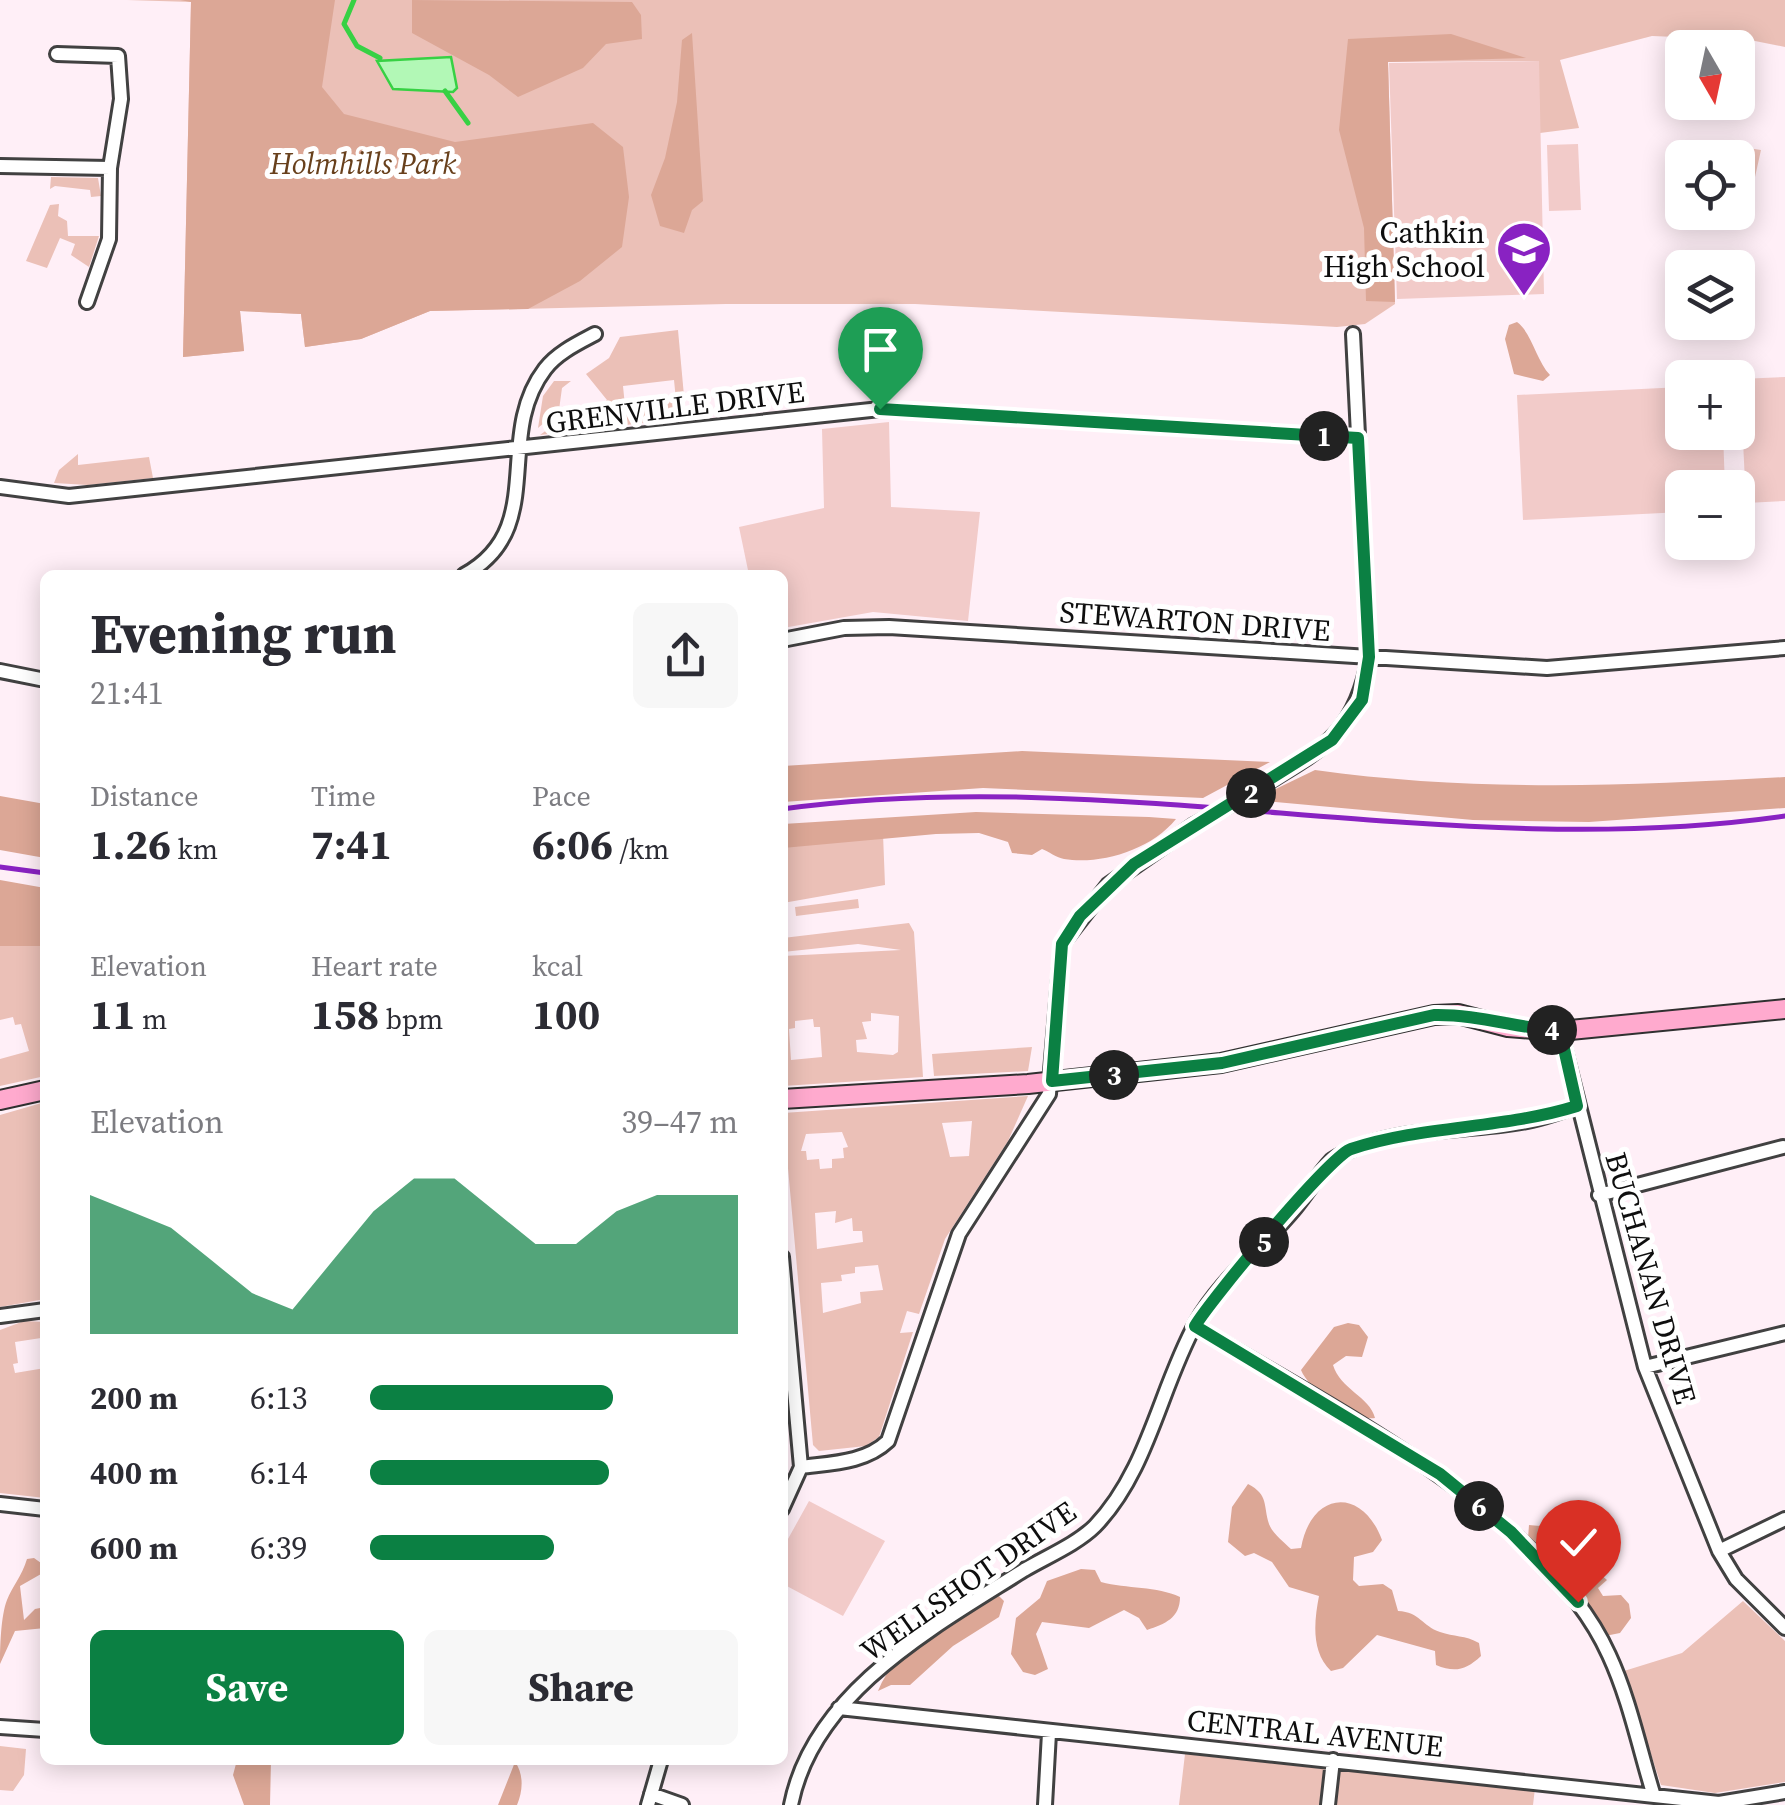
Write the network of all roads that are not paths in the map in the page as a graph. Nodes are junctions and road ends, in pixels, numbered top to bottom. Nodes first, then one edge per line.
1 (56, 54) dead end
2 (0, 166) edge
3 (110, 168) junction
4 (87, 302) dead end
5 (596, 334) dead end
6 (1353, 334) dead end
7 (1358, 438) junction
8 (516, 451) junction
9 (0, 487) edge
10 (470, 570) edge
11 (788, 639) edge
12 (1785, 648) edge
13 (1369, 657) junction
14 (0, 671) edge
15 (40, 679) edge
16 (1785, 1009) edge
17 (1560, 1031) junction
18 (1052, 1081) junction
19 (40, 1091) edge
20 (788, 1099) edge
21 (0, 1100) edge
22 (1577, 1106) junction
23 (1784, 1147) edge
24 (1599, 1194) junction
25 (40, 1311) edge
26 (0, 1316) edge
27 (1195, 1326) junction
28 (1785, 1333) edge
29 (788, 1334) edge
30 (1645, 1367) junction
31 (801, 1467) junction
32 (788, 1496) edge
33 (0, 1504) edge
34 (40, 1508) edge
35 (1785, 1519) edge
36 (1719, 1551) junction
37 (1785, 1628) edge
38 (839, 1708) junction
39 (0, 1727) edge
40 (40, 1730) edge
41 (1049, 1732) junction
42 (1333, 1760) junction
43 (660, 1765) edge
44 (1785, 1792) edge
45 (1653, 1793) junction
46 (649, 1800) edge
47 (682, 1805) edge
48 (791, 1805) edge
49 (1045, 1805) edge
50 (1328, 1805) edge

1 - 3 street
2 - 3 street
3 - 4 street
5 - 8 street
6 - 7 street
7 - 8 street, GRENVILLE DRIVE
7 - 13 street
8 - 9 street, GRENVILLE DRIVE
8 - 10 street
11 - 13 street, STEWARTON DRIVE
12 - 13 street, STEWARTON DRIVE
13 - 18 street, bridge
14 - 15 street
16 - 17 street
17 - 18 street
17 - 22 street, BUCHANAN DRIVE
18 - 20 street
18 - 31 street
19 - 21 street
22 - 24 street, BUCHANAN DRIVE
22 - 27 street, WELLSHOT DRIVE
23 - 24 street
24 - 30 street, BUCHANAN DRIVE
25 - 26 street
27 - 38 street, WELLSHOT DRIVE
27 - 45 street
28 - 30 street
29 - 31 street
30 - 36 street, BUCHANAN DRIVE
31 - 32 street
33 - 34 street
35 - 36 street
36 - 37 street, BUCHANAN DRIVE
38 - 41 street, CENTRAL AVENUE
38 - 48 street, WELLSHOT DRIVE
39 - 40 street
41 - 42 street, CENTRAL AVENUE
41 - 49 street
42 - 45 street, CENTRAL AVENUE
42 - 50 street
43 - 46 street
44 - 45 street, CENTRAL AVENUE
46 - 47 street

